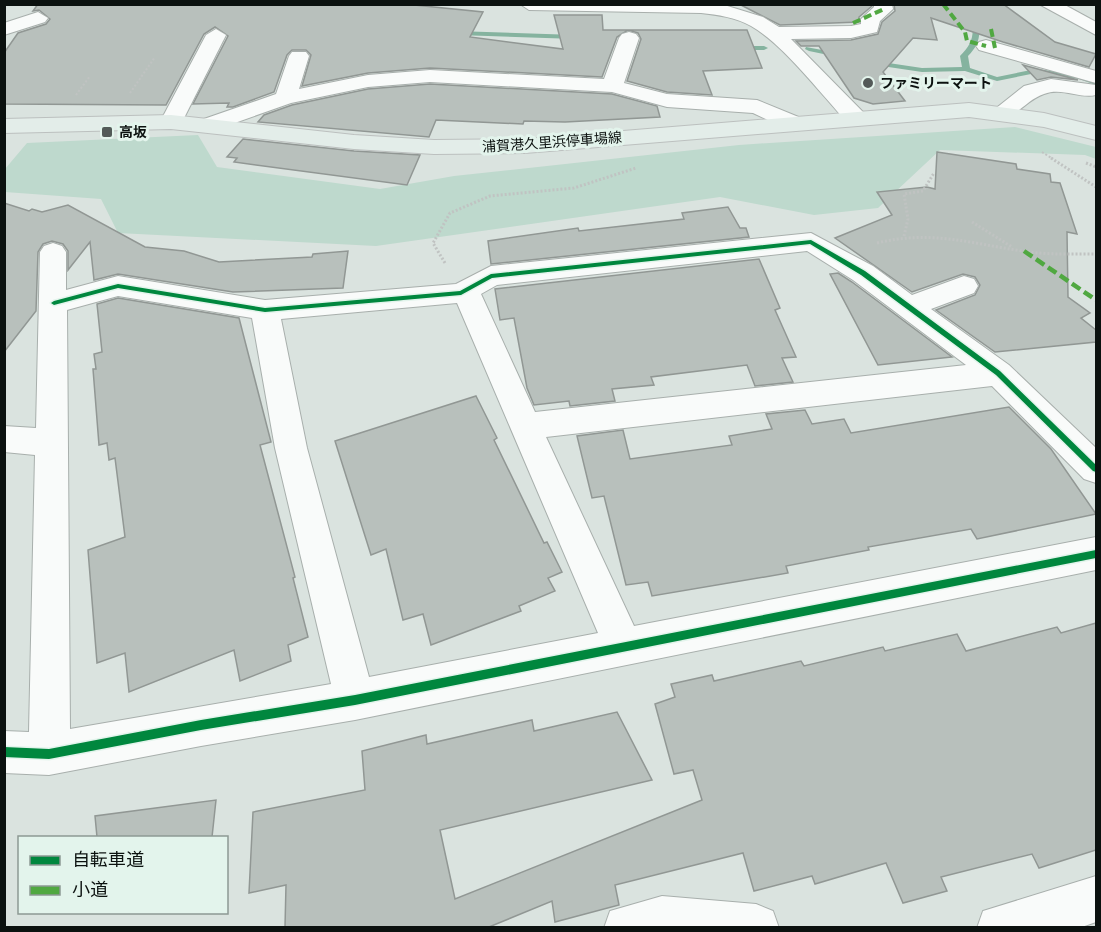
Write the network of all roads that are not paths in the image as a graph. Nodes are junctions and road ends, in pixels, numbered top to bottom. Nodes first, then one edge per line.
1 (529, 4) edge
2 (883, 4) edge
3 (1048, 4) edge
4 (38, 18) dead end
5 (4, 29) edge
6 (1096, 29) edge
7 (775, 33) junction
8 (216, 35) dead end
9 (628, 40) dead end
10 (986, 46) dead end
11 (299, 56) dead end
12 (1096, 77) edge
13 (612, 86) junction
14 (1096, 92) edge
15 (285, 99) junction
16 (1001, 113) junction
17 (855, 117) junction
18 (171, 122) junction
19 (793, 123) junction
20 (209, 125) junction
21 (4, 126) edge
22 (1096, 133) edge
23 (53, 252) dead end
24 (964, 286) dead end
25 (464, 292) junction
26 (54, 303) junction
27 (907, 307) junction
28 (265, 310) junction
29 (998, 373) junction
30 (524, 426) junction
31 (4, 439) edge
32 (1085, 442) edge
33 (50, 443) junction
34 (1096, 469) edge
35 (1096, 554) edge
36 (624, 648) junction
37 (355, 700) junction
38 (4, 752) edge
39 (49, 754) junction
40 (1096, 899) edge
41 (627, 927) edge
42 (756, 927) edge
43 (1000, 927) edge

1 - 7 street
2 - 7 street
3 - 6 street
4 - 5 street
7 - 17 street
8 - 18 street
9 - 13 street
10 - 12 street
11 - 15 street
13 - 15 street
13 - 19 street
14 - 16 street
15 - 20 street
16 - 17 main road, 浦賀港久里浜停車場線
16 - 22 main road, 浦賀港久里浜停車場線
17 - 19 main road, 浦賀港久里浜停車場線
18 - 20 main road, 浦賀港久里浜停車場線
18 - 21 main road, 浦賀港久里浜停車場線
19 - 20 main road, 浦賀港久里浜停車場線
23 - 26 street
24 - 27 street
25 - 27 street
25 - 28 street
25 - 30 street
26 - 28 street
26 - 33 street
27 - 29 street
28 - 37 street
29 - 30 street
29 - 32 street
30 - 36 street
31 - 33 street
32 - 34 street
33 - 39 street
35 - 36 street
36 - 37 street
37 - 39 street
38 - 39 street
40 - 43 street
41 - 42 street

